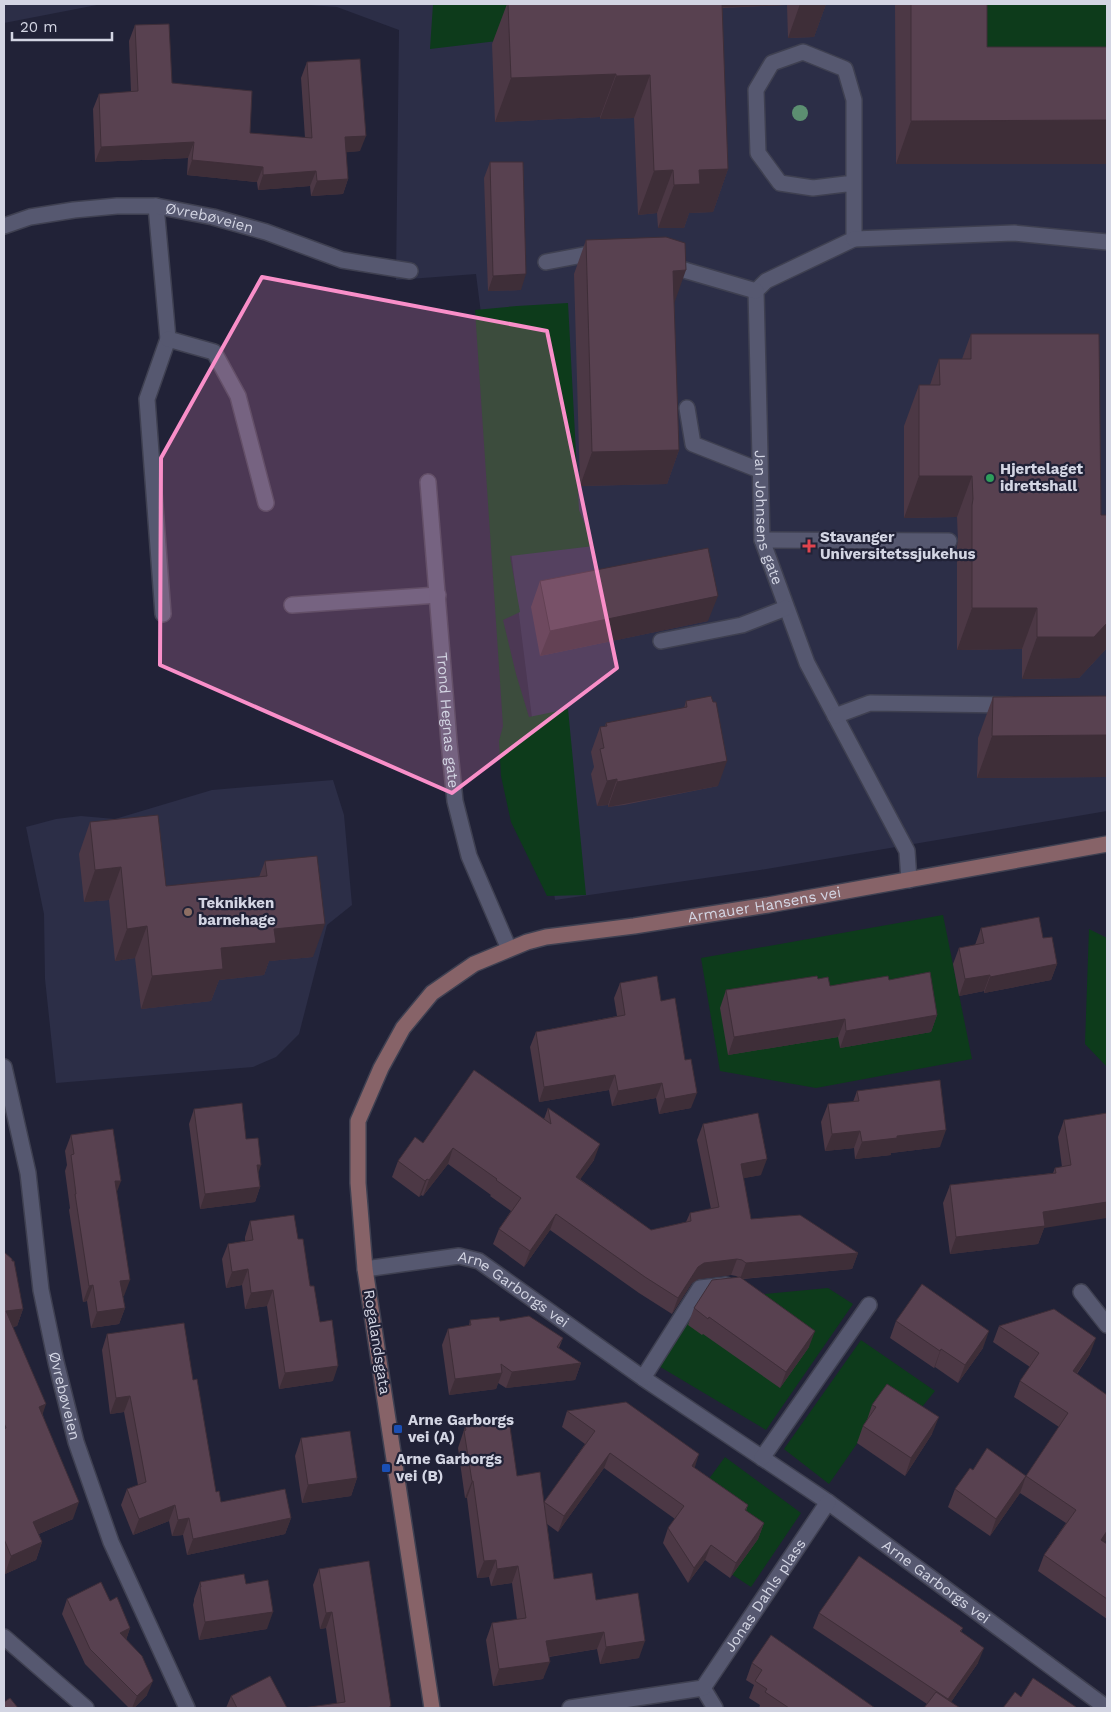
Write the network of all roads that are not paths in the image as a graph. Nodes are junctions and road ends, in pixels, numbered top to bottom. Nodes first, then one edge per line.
1 (854, 183) junction
2 (156, 206) junction
3 (4, 226) edge
4 (854, 238) junction
5 (1107, 242) edge
6 (614, 250) edge
7 (652, 261) edge
8 (546, 262) dead end
9 (410, 271) dead end
10 (756, 291) junction
11 (168, 339) junction
12 (688, 408) dead end
13 (759, 470) junction
14 (428, 482) dead end
15 (266, 502) dead end
16 (762, 540) junction
17 (949, 541) dead end
18 (438, 595) junction
19 (292, 605) dead end
20 (786, 608) junction
21 (163, 614) dead end
22 (661, 641) dead end
23 (1027, 705) edge
24 (835, 716) junction
25 (1107, 844) edge
26 (909, 880) junction
27 (509, 948) junction
28 (432, 993) joint
29 (4, 1067) edge
30 (365, 1269) junction
31 (732, 1284) edge
32 (1081, 1292) dead end
33 (869, 1305) dead end
34 (1107, 1325) edge
35 (643, 1378) junction
36 (762, 1458) junction
37 (828, 1502) junction
38 (4, 1637) edge
39 (703, 1688) junction
40 (86, 1708) edge
41 (187, 1708) edge
42 (432, 1708) edge
43 (570, 1708) edge
44 (715, 1708) edge
45 (1107, 1708) edge

1 - 1 street
1 - 4 street
2 - 3 street, Øvrebøveien
2 - 9 street, Øvrebøveien
2 - 11 street
4 - 5 street
4 - 10 street
6 - 8 street
7 - 10 street
10 - 13 street, Jan Johnsens gate
11 - 15 street
11 - 21 street
12 - 13 street
13 - 16 street, Jan Johnsens gate
14 - 18 street, Trond Hegnas gate
16 - 17 street
16 - 20 street, Jan Johnsens gate
18 - 19 street
18 - 27 street, Trond Hegnas gate
20 - 22 street
20 - 24 street, Jan Johnsens gate
23 - 24 street
24 - 26 street, Jan Johnsens gate
25 - 26 street, Armauer Hansens vei
26 - 27 street, Armauer Hansens vei
27 - 28 street, Armauer Hansens vei
28 - 30 street, Rogalandsgata
29 - 41 street, Øvrebøveien
30 - 35 street, Arne Garborgs vei
30 - 42 street, Rogalandsgata
31 - 35 street
32 - 34 street
33 - 36 street
35 - 36 street, Arne Garborgs vei
36 - 37 street, Arne Garborgs vei
37 - 39 street, Jonas Dahls plass
37 - 45 street, Arne Garborgs vei
38 - 40 street
39 - 43 street
39 - 44 street

